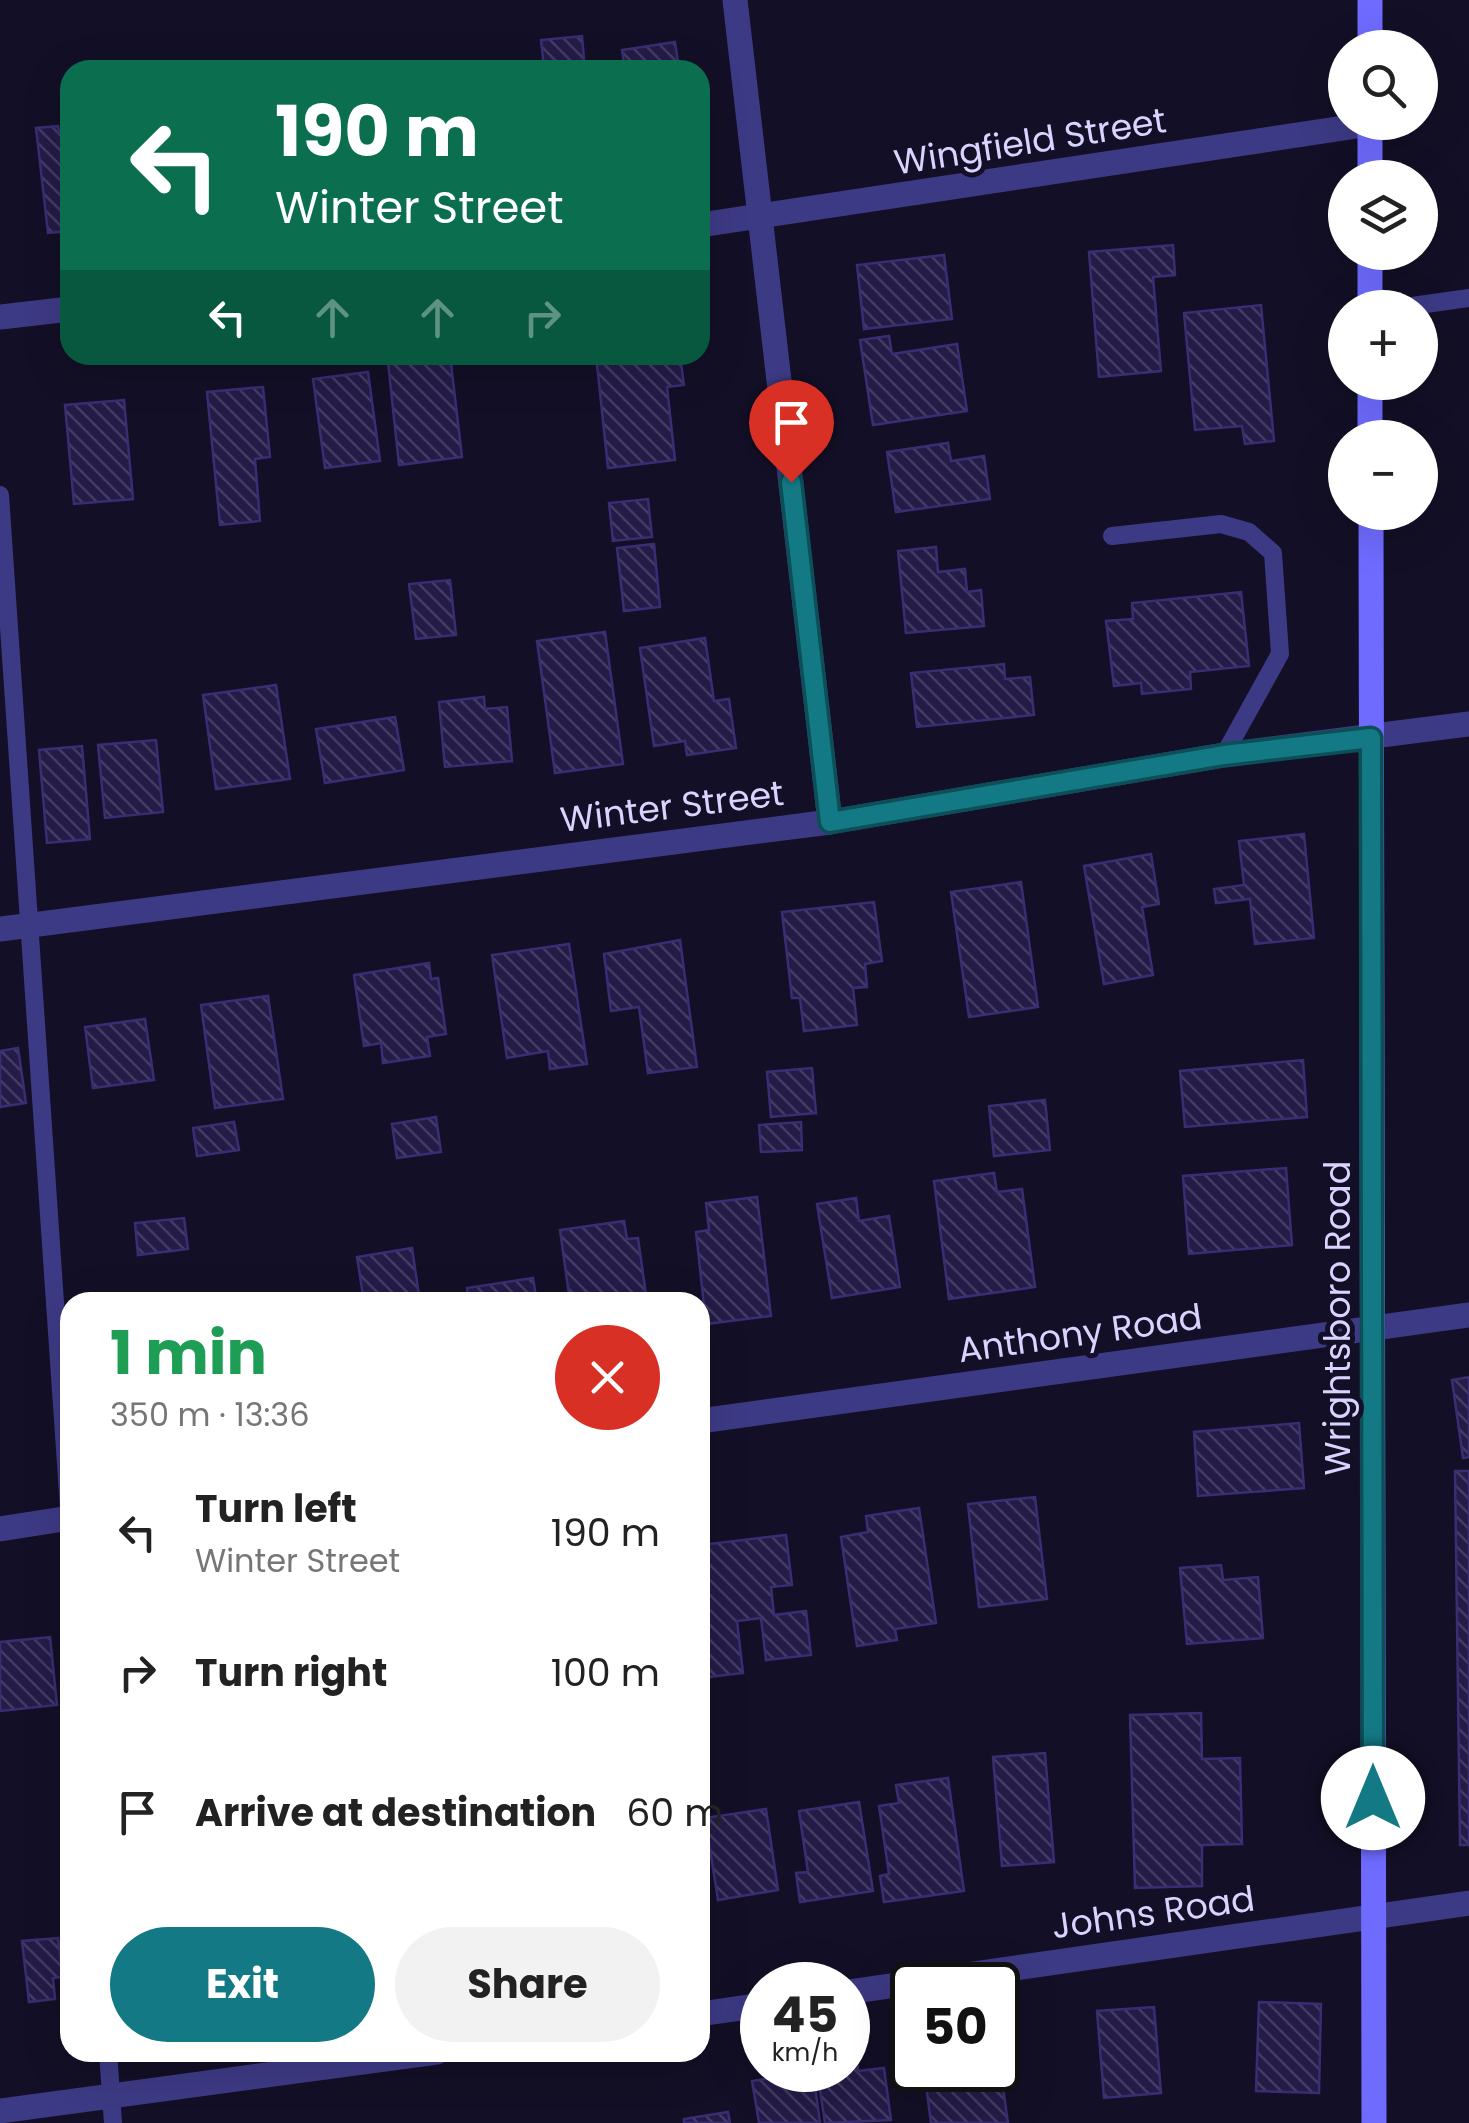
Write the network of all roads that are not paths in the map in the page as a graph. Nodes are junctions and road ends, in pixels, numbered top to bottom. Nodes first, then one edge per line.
1 (735, 0) edge
2 (1370, 0) edge
3 (1370, 30) edge
4 (1328, 129) edge
5 (760, 217) junction
6 (710, 224) edge
7 (1469, 298) edge
8 (1438, 302) edge
9 (60, 310) edge
10 (0, 317) edge
11 (0, 495) edge
12 (1370, 530) edge
13 (1112, 536) dead end
14 (1469, 724) edge
15 (1371, 738) junction
16 (1224, 755) junction
17 (830, 822) junction
18 (30, 924) junction
19 (0, 929) edge
20 (1469, 1315) edge
21 (1372, 1328) junction
22 (60, 1371) edge
23 (710, 1420) edge
24 (60, 1521) edge
25 (0, 1528) edge
26 (1469, 1903) edge
27 (1374, 1915) junction
28 (870, 1989) edge
29 (740, 2008) edge
30 (710, 2013) edge
31 (109, 2062) edge
32 (362, 2062) edge
33 (111, 2096) junction
34 (0, 2111) edge
35 (113, 2123) edge
36 (1374, 2123) edge

1 - 5 street
2 - 3 main road
4 - 5 street, Wingfield Street
5 - 6 street, Wingfield Street
5 - 17 street
7 - 8 lane
9 - 10 street
11 - 18 lane
12 - 15 main road, Wrightsboro Road
13 - 16 lane
14 - 15 street, Winter Street
15 - 16 street, Winter Street
15 - 21 main road, Wrightsboro Road
16 - 17 street, Winter Street
17 - 18 street, Winter Street
18 - 19 street, Winter Street
18 - 22 lane
20 - 21 street, Anthony Road
21 - 23 street, Anthony Road
21 - 27 main road, Wrightsboro Road
24 - 25 street
26 - 27 street, Johns Road
27 - 28 street, Johns Road
27 - 36 main road, Wrightsboro Road
29 - 30 street
31 - 33 lane
32 - 33 street
33 - 34 street
33 - 35 lane

